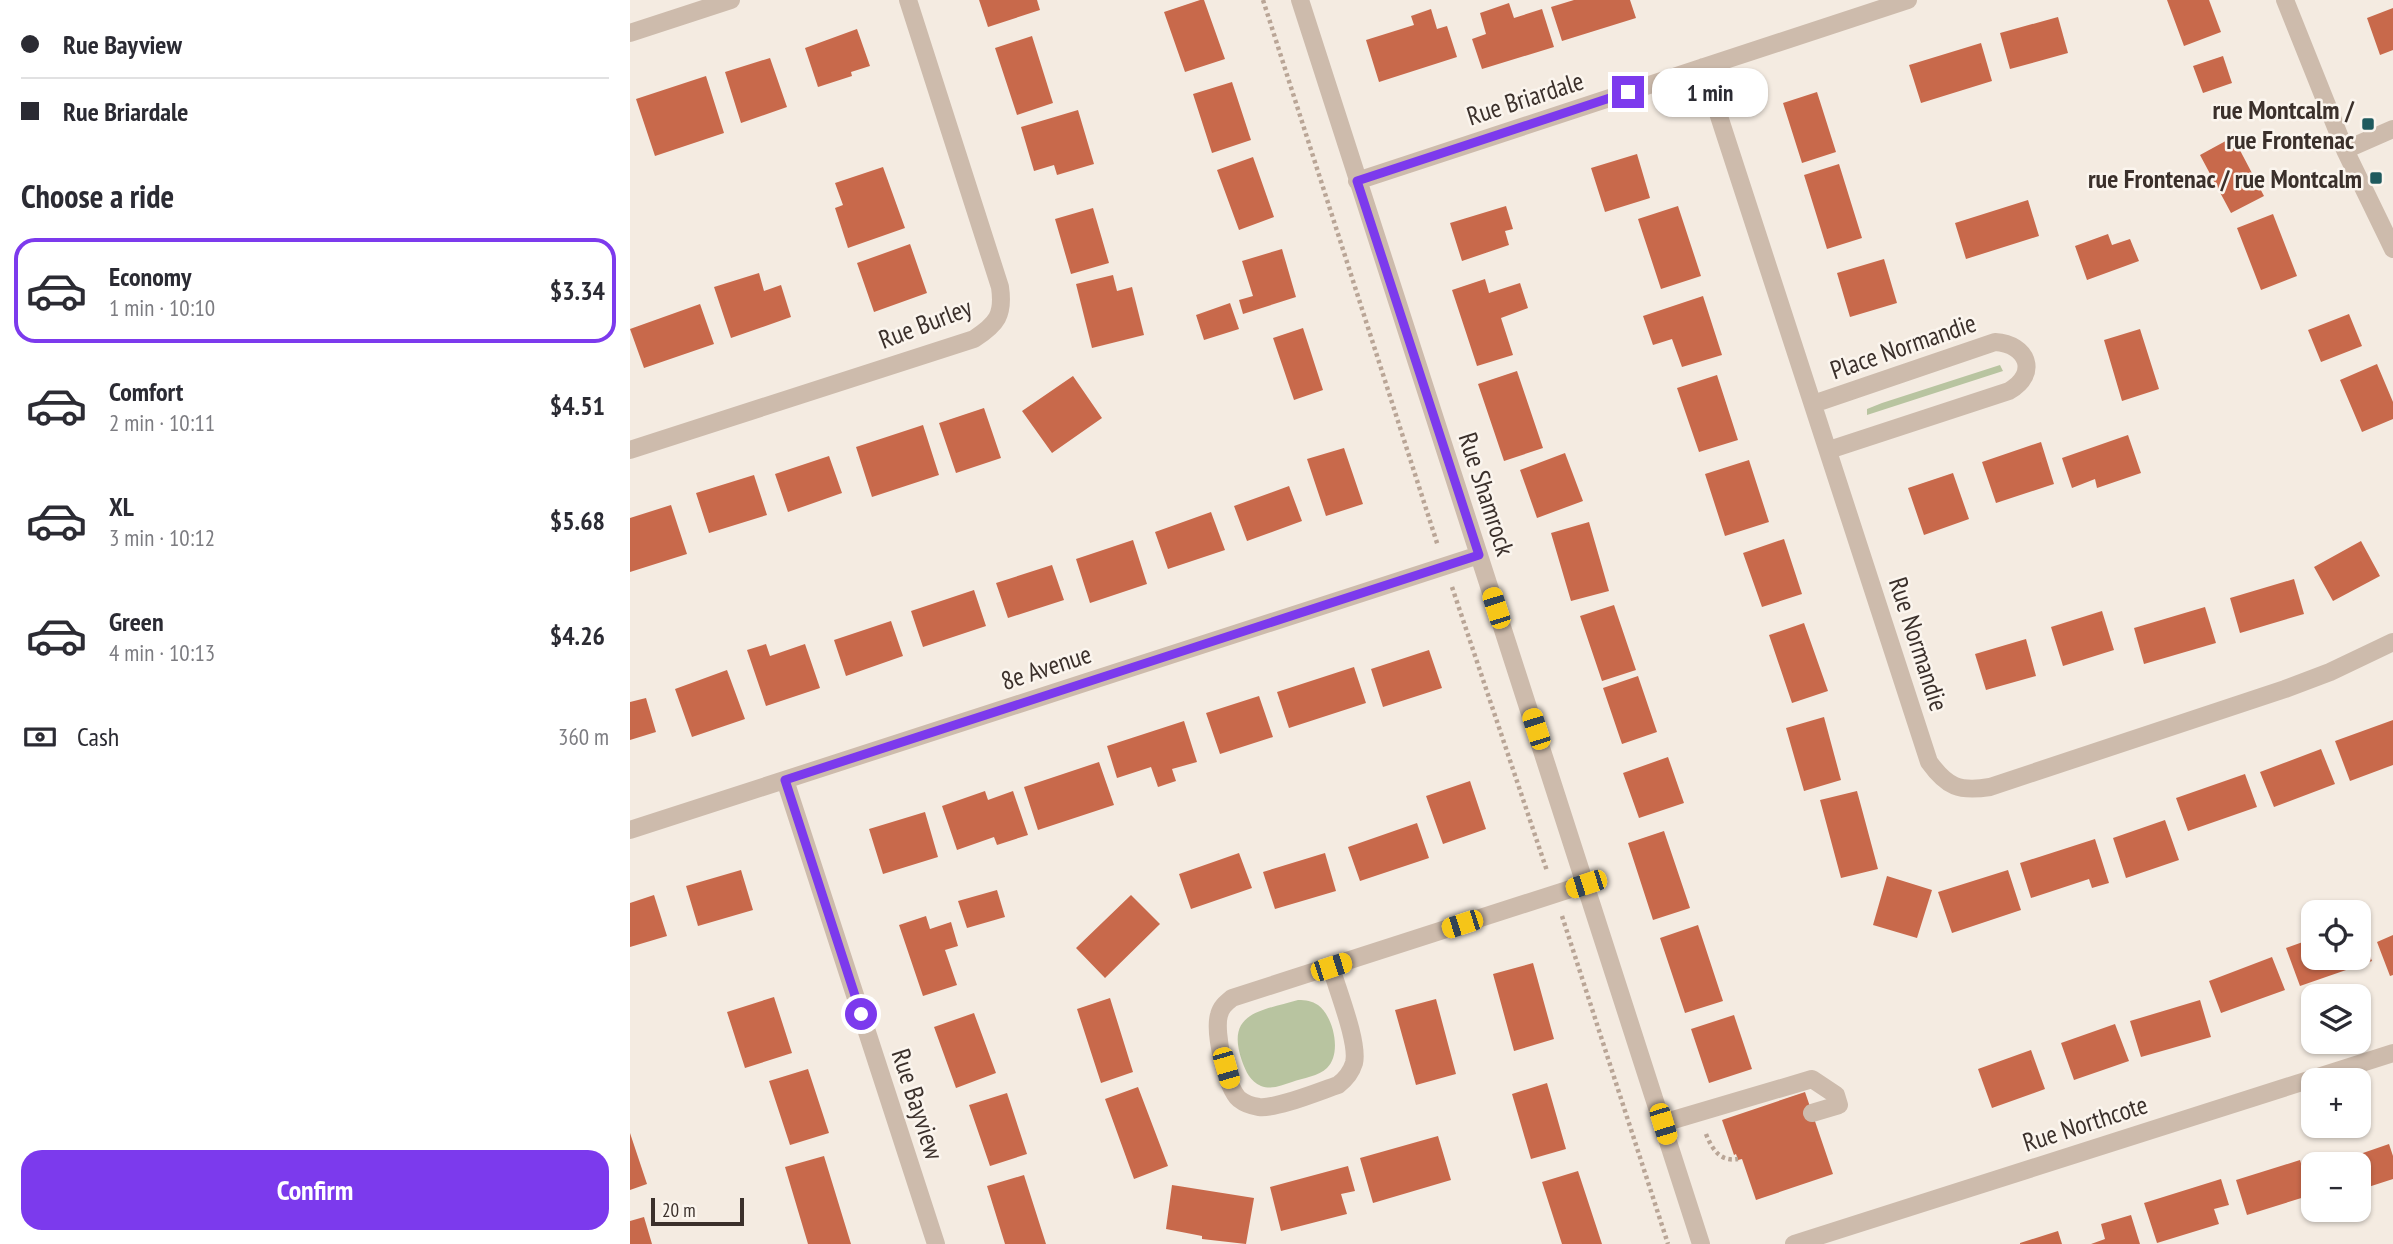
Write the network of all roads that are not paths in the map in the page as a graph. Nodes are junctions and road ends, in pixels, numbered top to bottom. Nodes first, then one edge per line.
1 (731, 0) edge
2 (908, 0) edge
3 (1300, 0) edge
4 (1908, 0) edge
5 (2285, 0) edge
6 (630, 33) edge
7 (1703, 67) junction
8 (2393, 129) edge
9 (2345, 150) junction
10 (1357, 181) junction
11 (2393, 248) edge
12 (1813, 404) junction
13 (630, 450) edge
14 (1829, 450) junction
15 (1479, 555) junction
16 (2393, 642) edge
17 (785, 780) junction
18 (630, 830) edge
19 (1586, 884) junction
20 (1331, 967) junction
21 (2393, 1053) edge
22 (1812, 1113) dead end
23 (1663, 1124) junction
24 (936, 1244) edge
25 (1701, 1244) edge
26 (1794, 1244) edge

1 - 6 street
2 - 13 street, Rue Burley
3 - 10 street, Rue Shamrock
4 - 7 street, Rue Briardale
5 - 9 street
7 - 10 street, Rue Briardale
7 - 12 street, Rue Normandie
8 - 9 street
9 - 11 street
10 - 15 street, Rue Shamrock
12 - 14 street, Rue Normandie
12 - 14 street, Place Normandie
14 - 16 street, Rue Normandie
15 - 17 street, 8e Avenue
15 - 19 street, Rue Shamrock
17 - 18 street, 8e Avenue
17 - 24 street, Rue Bayview
19 - 20 street
19 - 23 street, Rue Shamrock
20 - 20 street
21 - 26 street, Rue Northcote
22 - 23 street
23 - 25 street, Rue Shamrock

